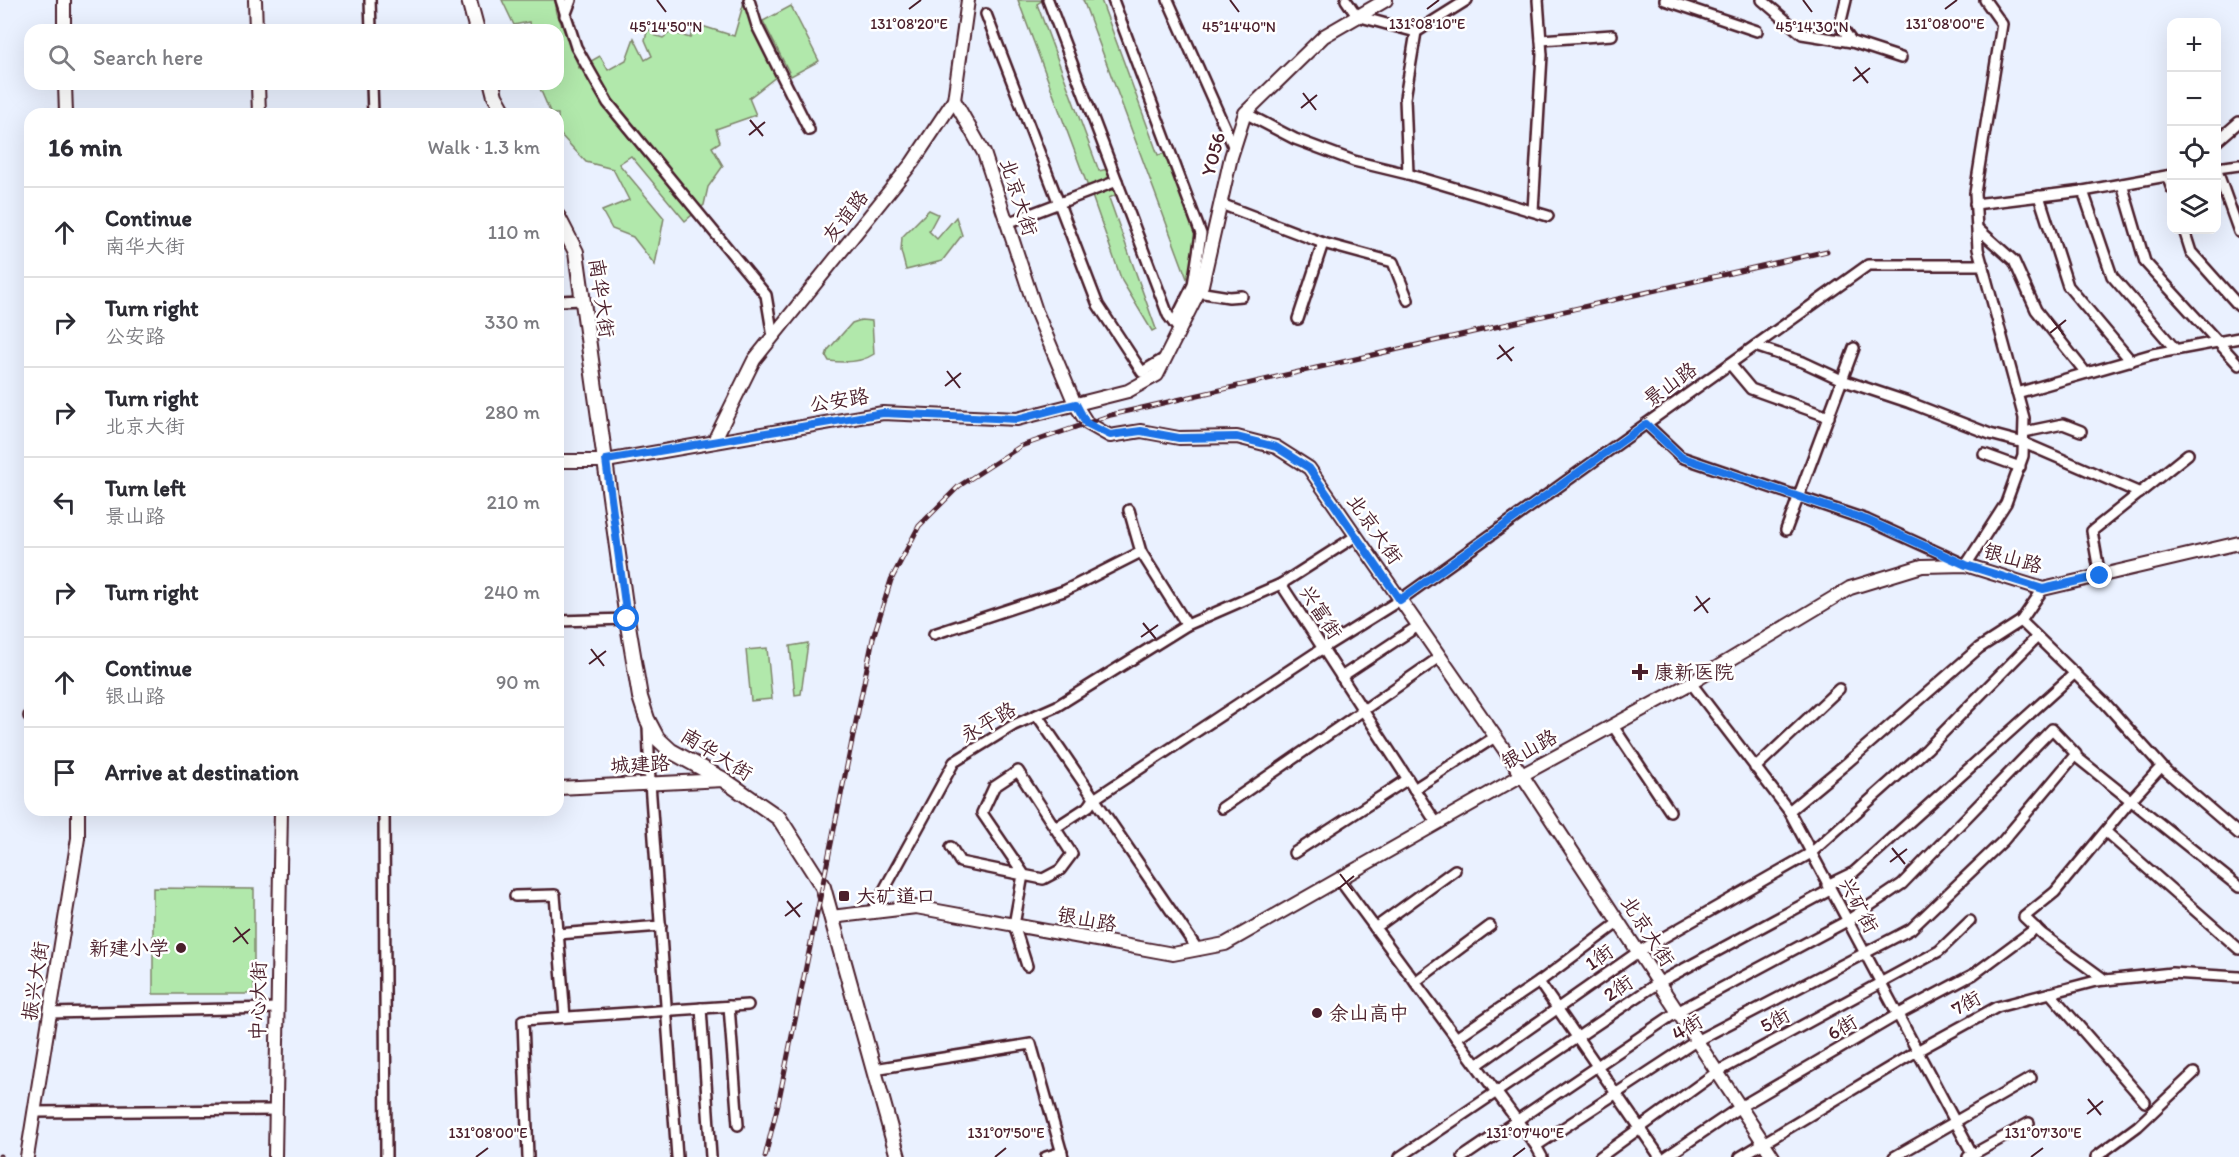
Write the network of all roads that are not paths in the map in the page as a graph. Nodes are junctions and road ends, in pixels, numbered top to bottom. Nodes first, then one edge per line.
1 (64, 0) edge
2 (255, 0) edge
3 (370, 0) edge
4 (469, 0) edge
5 (561, 0) edge
6 (571, 0) edge
7 (749, 0) edge
8 (968, 0) edge
9 (1048, 0) edge
10 (1113, 0) edge
11 (1168, 0) edge
12 (1346, 0) edge
13 (1386, 0) edge
14 (1467, 0) edge
15 (1538, 0) edge
16 (1665, 0) edge
17 (1762, 0) edge
18 (1846, 0) edge
19 (1985, 0) edge
20 (986, 14) dead end
21 (566, 16) junction
22 (1357, 16) junction
23 (64, 24) edge
24 (256, 24) edge
25 (371, 24) edge
26 (475, 24) edge
27 (1757, 31) dead end
28 (1416, 32) junction
29 (1612, 35) dead end
30 (1541, 40) junction
31 (1852, 42) junction
32 (1900, 58) dead end
33 (65, 90) edge
34 (258, 90) edge
35 (372, 90) edge
36 (494, 90) edge
37 (954, 100) junction
38 (66, 108) edge
39 (259, 108) edge
40 (373, 108) edge
41 (502, 108) edge
42 (1245, 113) junction
43 (2239, 122) edge
44 (809, 130) dead end
45 (2221, 138) edge
46 (1234, 148) junction
47 (2239, 165) edge
48 (2221, 167) edge
49 (1408, 174) junction
50 (2167, 176) edge
51 (2221, 179) edge
52 (1117, 181) junction
53 (2122, 184) junction
54 (2083, 191) junction
55 (2038, 196) junction
56 (1059, 202) junction
57 (1221, 204) junction
58 (1976, 204) junction
59 (1533, 211) junction
60 (1548, 216) dead end
61 (1007, 223) junction
62 (1977, 228) junction
63 (564, 229) edge
64 (2239, 232) edge
65 (2185, 234) edge
66 (1323, 243) junction
67 (1983, 265) junction
68 (1198, 292) junction
69 (1242, 296) dead end
70 (583, 300) junction
71 (1408, 300) dead end
72 (564, 301) edge
73 (2239, 306) edge
74 (1298, 319) dead end
75 (1177, 327) junction
76 (773, 337) junction
77 (2239, 338) edge
78 (2218, 342) junction
79 (1755, 346) junction
80 (1854, 348) dead end
81 (2176, 350) junction
82 (1166, 358) junction
83 (2130, 361) junction
84 (1730, 364) junction
85 (2239, 365) edge
86 (2086, 373) junction
87 (1157, 375) joint
88 (1842, 380) junction
89 (2017, 393) junction
90 (1076, 404) junction
91 (1829, 417) junction
92 (1646, 424) junction
93 (2081, 431) dead end
94 (2024, 432) junction
95 (714, 441) junction
96 (2024, 443) junction
97 (1984, 454) dead end
98 (2188, 454) dead end
99 (606, 460) junction
100 (564, 461) edge
101 (2020, 467) junction
102 (2140, 493) junction
103 (1799, 498) junction
104 (1128, 510) dead end
105 (1786, 530) dead end
106 (1356, 536) junction
107 (2239, 543) edge
108 (1141, 552) junction
109 (1966, 565) junction
110 (2100, 576) junction
111 (1281, 584) junction
112 (2043, 589) junction
113 (1400, 600) junction
114 (627, 619) junction
115 (564, 621) edge
116 (2021, 621) junction
117 (1187, 625) junction
118 (1418, 626) junction
119 (934, 634) dead end
120 (2037, 637) junction
121 (1323, 648) junction
122 (1440, 657) junction
123 (2074, 673) junction
124 (1341, 677) junction
125 (1691, 683) junction
126 (1839, 688) dead end
127 (1363, 710) junction
128 (1036, 715) junction
129 (647, 719) junction
130 (1613, 726) junction
131 (1495, 737) junction
132 (2079, 759) dead end
133 (2162, 767) junction
134 (1755, 768) junction
135 (1522, 776) junction
136 (1408, 779) junction
137 (724, 780) junction
138 (650, 783) junction
139 (564, 788) edge
140 (1414, 789) junction
141 (1094, 799) junction
142 (2132, 800) junction
143 (1222, 808) dead end
144 (1789, 811) junction
145 (1670, 812) dead end
146 (78, 816) edge
147 (280, 816) edge
148 (384, 816) edge
149 (1437, 824) junction
150 (1055, 828) junction
151 (2106, 832) junction
152 (2239, 834) edge
153 (951, 847) dead end
154 (1294, 853) dead end
155 (1811, 853) junction
156 (1455, 870) dead end
157 (1023, 875) junction
158 (1339, 879) junction
159 (2239, 887) edge
160 (1829, 888) junction
161 (515, 896) dead end
162 (872, 912) junction
163 (831, 917) junction
164 (1847, 921) junction
165 (1970, 921) dead end
166 (1618, 922) junction
167 (1014, 925) junction
168 (661, 926) junction
169 (1490, 926) dead end
170 (1375, 928) junction
171 (2036, 928) junction
172 (558, 934) junction
173 (2239, 948) edge
174 (1198, 950) junction
175 (1638, 952) junction
176 (1864, 952) junction
177 (1027, 966) dead end
178 (2239, 977) edge
179 (2105, 980) junction
180 (1415, 982) junction
181 (1539, 982) junction
182 (1658, 983) junction
183 (1881, 984) junction
184 (2050, 993) junction
185 (748, 1005) dead end
186 (729, 1006) junction
187 (278, 1008) junction
188 (701, 1008) junction
189 (1558, 1008) junction
190 (667, 1010) junction
191 (1677, 1012) junction
192 (50, 1013) junction
193 (1897, 1015) junction
194 (565, 1017) junction
195 (1578, 1036) junction
196 (1456, 1038) junction
197 (1696, 1041) junction
198 (1917, 1051) junction
199 (1477, 1065) junction
200 (1599, 1066) junction
201 (874, 1070) junction
202 (1717, 1072) junction
203 (2194, 1073) dead end
204 (2031, 1078) dead end
205 (1496, 1091) junction
206 (1617, 1094) junction
207 (2145, 1102) dead end
208 (1740, 1107) junction
209 (276, 1110) junction
210 (34, 1112) junction
211 (1518, 1121) junction
212 (1955, 1122) junction
213 (2029, 1123) dead end
214 (738, 1125) dead end
215 (1640, 1127) junction
216 (1763, 1142) junction
217 (1536, 1146) junction
218 (1062, 1154) edge
219 (1971, 1156) edge
220 (27, 1157) edge
221 (275, 1157) edge
222 (386, 1157) edge
223 (528, 1157) edge
224 (677, 1157) edge
225 (711, 1157) edge
226 (898, 1157) edge
227 (1046, 1157) edge
228 (1400, 1157) edge
229 (1463, 1157) edge
230 (1542, 1157) edge
231 (1600, 1157) edge
232 (1660, 1157) edge
233 (1666, 1157) edge
234 (1740, 1157) edge
235 (1773, 1157) edge
236 (1894, 1157) edge
237 (2096, 1157) edge

1 - 23 street
2 - 24 street
3 - 25 street
4 - 26 main road
5 - 21 street
6 - 21 street
7 - 44 street
8 - 37 street, 友谊路
9 - 52 street
10 - 75 street
11 - 46 street
12 - 22 street
13 - 22 street, Y056 / Y056
14 - 28 street
15 - 30 street
16 - 27 street
17 - 31 street
18 - 31 street
19 - 58 street
20 - 56 street
21 - 76 street
22 - 28 street
22 - 42 street, Y056 / Y056
28 - 49 street
29 - 30 street
30 - 59 street
31 - 32 street
33 - 38 street
34 - 39 street
35 - 40 street
36 - 41 main road
37 - 61 street, 北京大街
37 - 76 street, 友谊路
42 - 46 street, Y056 / Y056
42 - 49 street
43 - 45 street
46 - 57 street, Y056 / Y056
47 - 48 street
49 - 59 street
50 - 53 street
51 - 64 street
52 - 56 street
52 - 75 street
53 - 54 street
53 - 78 street
54 - 55 street
54 - 81 street
55 - 58 street
55 - 83 street
56 - 61 street
56 - 82 street
57 - 66 street
57 - 68 street, Y056 / Y056
58 - 62 street
59 - 60 street
61 - 90 street, 北京大街
62 - 67 street
62 - 86 street
63 - 70 main road, 南华大街
65 - 73 street
66 - 71 street
66 - 74 street
67 - 79 street, 景山路
67 - 89 street
68 - 69 street
68 - 75 street, Y056 / Y056
70 - 72 street
70 - 99 main road, 南华大街
75 - 82 street, Y056 / Y056
76 - 95 street, 友谊路
77 - 78 street
78 - 81 street
78 - 85 street
79 - 84 street, 景山路
79 - 88 street
80 - 88 street
81 - 83 street
82 - 87 street, Y056 / Y056
83 - 86 street
84 - 91 street
84 - 92 street, 景山路
86 - 89 street
87 - 90 street, 公安路
88 - 91 street
88 - 96 street
89 - 94 street
90 - 95 street, 公安路
90 - 106 street, 北京大街
91 - 103 street
92 - 103 street
92 - 113 street, 景山路
93 - 94 street
94 - 96 street
95 - 99 street, 公安路
96 - 101 street
96 - 102 street
97 - 101 street
98 - 102 street
99 - 100 street, 公安路
99 - 114 main road, 南华大街
101 - 109 street
102 - 110 street
103 - 105 street
103 - 109 street
104 - 108 street
106 - 111 street
106 - 113 street, 北京大街
107 - 110 street, 银山路
108 - 117 street
108 - 119 street
109 - 112 street, 银山路
109 - 125 street, 银山路
110 - 112 street, 银山路
111 - 117 street, 兴富街
111 - 121 street, 兴富街
112 - 116 street
113 - 118 street, 北京大街
113 - 121 street, 景山路
114 - 115 street
114 - 129 main road, 南华大街
116 - 120 street
116 - 144 street
117 - 128 street, 永平路
118 - 122 street, 北京大街
118 - 124 street
120 - 123 street
120 - 155 street, 1街
121 - 124 street, 兴富街
121 - 141 street, 景山路
122 - 127 street
122 - 131 street, 北京大街
123 - 133 street
123 - 160 street, 2街
124 - 127 street, 兴富街
125 - 130 street, 银山路
125 - 134 street, 兴矿街
126 - 134 street
127 - 136 street, 兴富街
127 - 143 street
128 - 141 street
128 - 162 street, 永平路
129 - 137 main road, 南华大街
129 - 138 street
130 - 135 street, 银山路
130 - 145 street
131 - 135 street, 北京大街
131 - 140 street
132 - 142 street
133 - 142 street
133 - 152 street
134 - 144 street, 兴矿街
135 - 149 street, 银山路
135 - 166 street, 北京大街
136 - 140 street, 兴富街
136 - 154 street
137 - 138 street, 城建路
137 - 163 main road, 南华大街
138 - 139 street, 城建路
138 - 168 street
140 - 149 street, 兴富街
141 - 150 street, 景山路
141 - 174 street
142 - 151 street
142 - 159 street
144 - 155 street, 兴矿街
146 - 192 street, 振兴大街
147 - 187 street, 中心大街
148 - 222 street
149 - 158 street, 银山路
150 - 157 street
150 - 157 street
151 - 171 street
151 - 173 street
153 - 157 street
155 - 160 street, 兴矿街
155 - 175 street, 1街
156 - 170 street
157 - 167 street
158 - 170 street
158 - 174 street, 银山路
160 - 164 street, 兴矿街
160 - 182 street, 2街
161 - 172 street
162 - 163 street, 银山路
162 - 167 street, 银山路
163 - 201 main road, 南华大街
164 - 176 street, 兴矿街
164 - 176 street, 4街
164 - 191 street
165 - 183 street, 5街
166 - 175 street, 北京大街
166 - 181 street
167 - 174 street, 银山路
167 - 177 street
168 - 172 street
168 - 190 street
169 - 180 street
170 - 180 street
171 - 179 street
171 - 193 street, 6街
172 - 194 street
175 - 182 street, 北京大街
175 - 189 street, 1街
176 - 183 street, 兴矿街
176 - 197 street, 4街
178 - 179 street, 7街
179 - 184 street, 7街
180 - 196 street
181 - 189 street
181 - 196 street
182 - 191 street, 北京大街
182 - 195 street, 2街
183 - 193 street, 兴矿街
183 - 202 street, 5街
184 - 198 street, 7街
184 - 207 street
185 - 186 street
186 - 188 street
186 - 214 street
187 - 192 street
187 - 209 street, 中心大街
188 - 190 street
188 - 225 street
189 - 195 street
189 - 199 street, 1街
190 - 194 street
190 - 224 street
191 - 197 street, 北京大街
191 - 200 street
192 - 210 street, 振兴大街
193 - 198 street, 兴矿街
193 - 208 street, 6街
194 - 223 street
195 - 200 street
195 - 205 street, 2街
196 - 199 street
197 - 202 street, 北京大街
197 - 206 street, 4街
198 - 212 street, 兴矿街
198 - 216 street, 7街
199 - 205 street
200 - 206 street
200 - 211 street
201 - 218 street
201 - 226 main road, 南华大街
202 - 208 street, 北京大街
202 - 215 street, 5街
203 - 237 street
204 - 212 street
205 - 211 street
205 - 228 street, 2街
206 - 215 street
206 - 217 street, 4街
208 - 216 street, 北京大街
208 - 233 street, 6街
209 - 210 street
209 - 221 street, 中心大街
210 - 220 street, 振兴大街
211 - 217 street
211 - 229 street
212 - 219 street, 兴矿街
212 - 236 street
213 - 219 street
215 - 231 street, 5街
215 - 232 street
216 - 234 street, 7街
216 - 235 street, 北京大街
217 - 230 street
218 - 227 street

